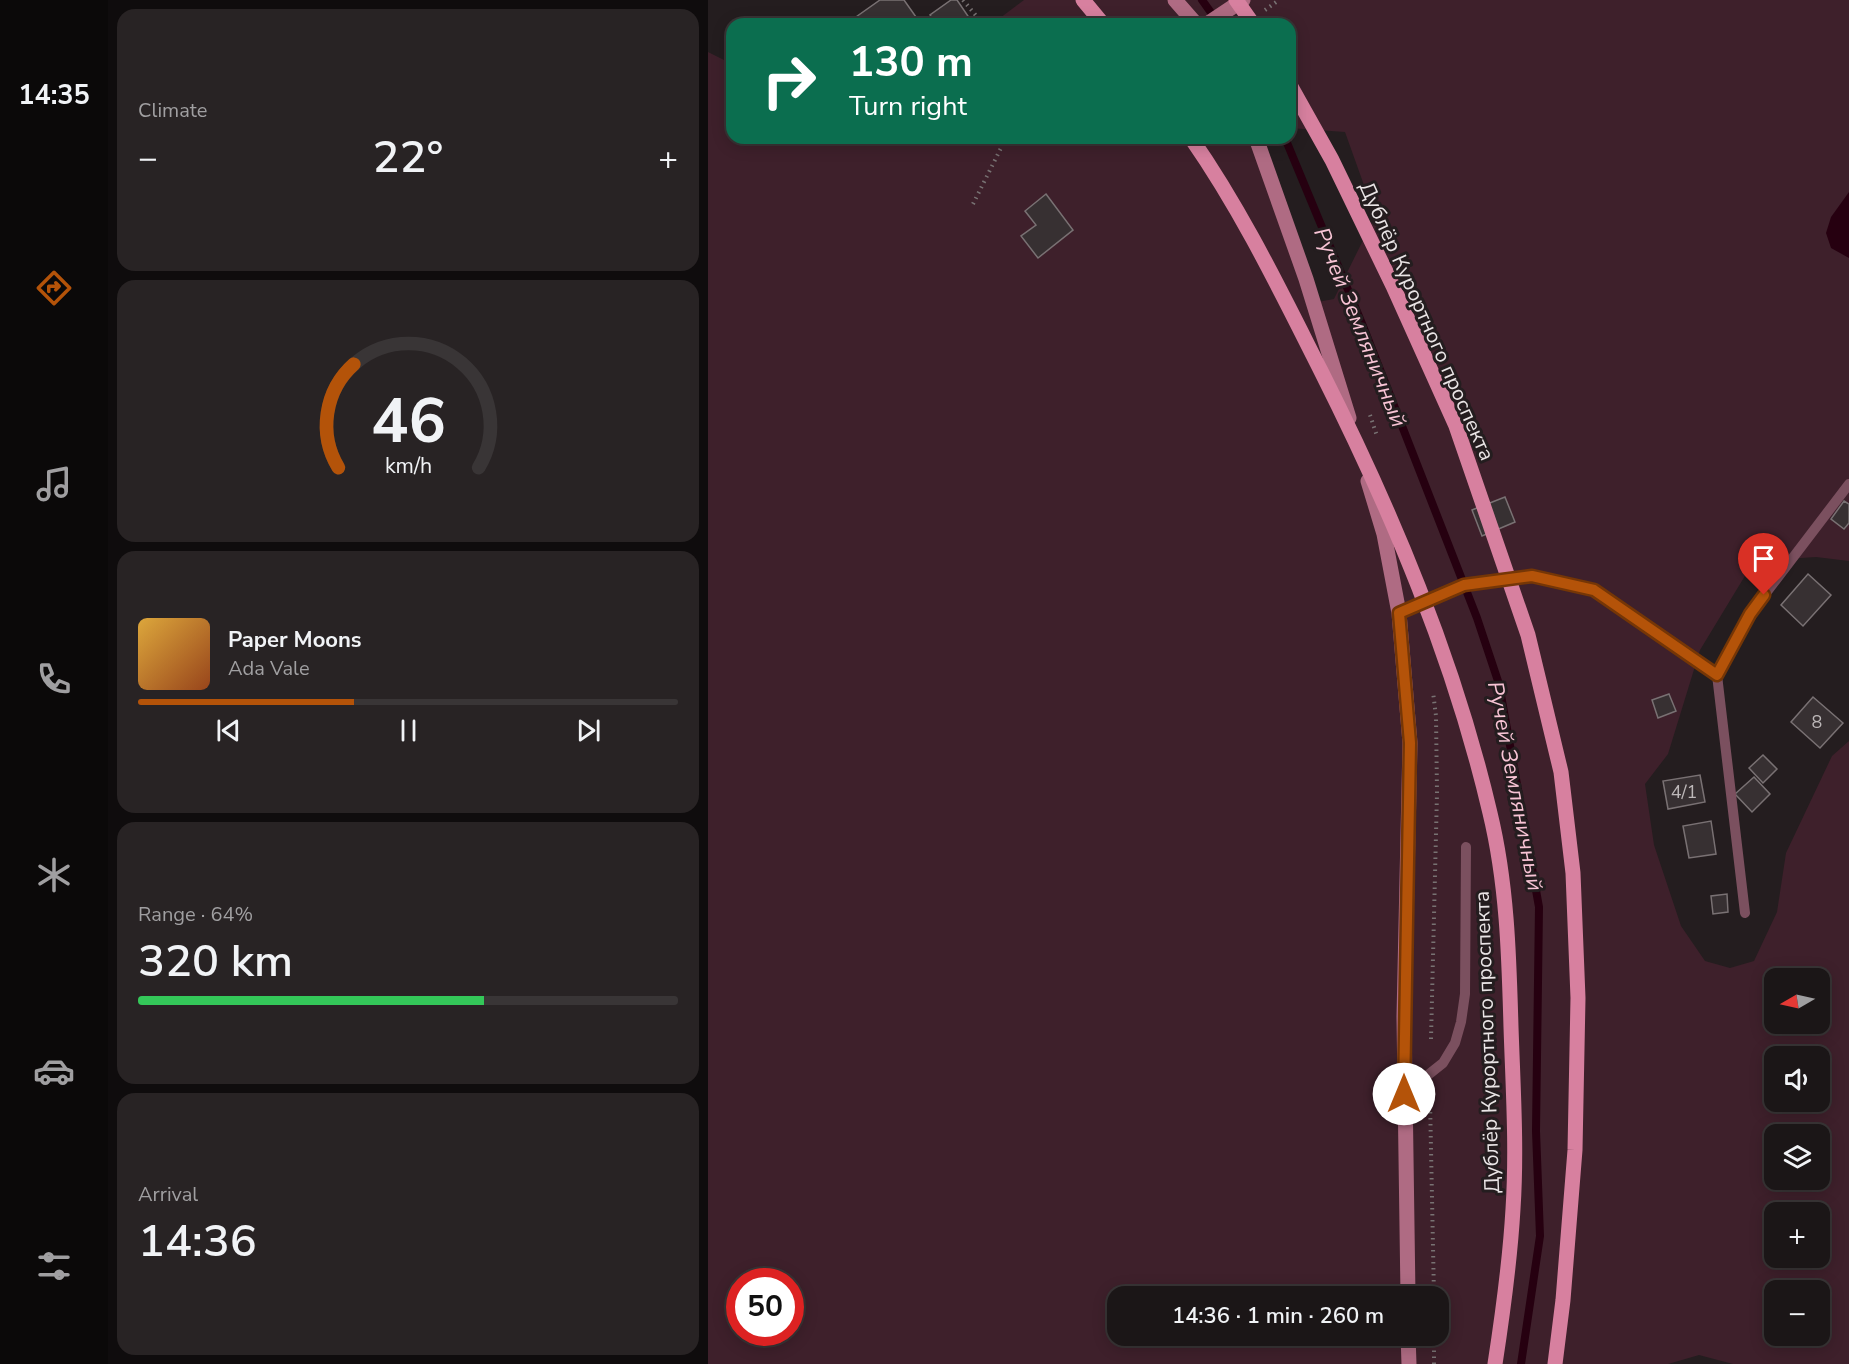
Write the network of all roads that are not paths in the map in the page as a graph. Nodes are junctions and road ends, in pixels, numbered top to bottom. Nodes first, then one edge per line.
1 (1083, 0) edge
2 (1175, 0) edge
3 (1236, 0) edge
4 (1243, 0) edge
5 (1098, 18) edge
6 (1191, 18) edge
7 (1217, 18) edge
8 (1249, 18) edge
9 (1296, 96) edge
10 (1195, 144) edge
11 (1258, 144) edge
12 (1849, 484) edge
13 (1399, 613) junction
14 (1717, 675) junction
15 (1466, 847) dead end
16 (1745, 913) dead end
17 (1404, 1094) junction
18 (1408, 1286) edge
19 (1408, 1346) edge
20 (1409, 1364) edge
21 (1495, 1364) edge
22 (1555, 1364) edge

1 - 5 main road
2 - 6 main road
3 - 8 main road
4 - 7 main road
9 - 22 main road, Дублёр Курортного проспекта
10 - 21 main road, Дублёр Курортного проспекта
11 - 13 main road
12 - 14 lane
13 - 14 lane
13 - 17 main road
14 - 16 lane
15 - 17 lane
17 - 18 main road
19 - 20 main road

